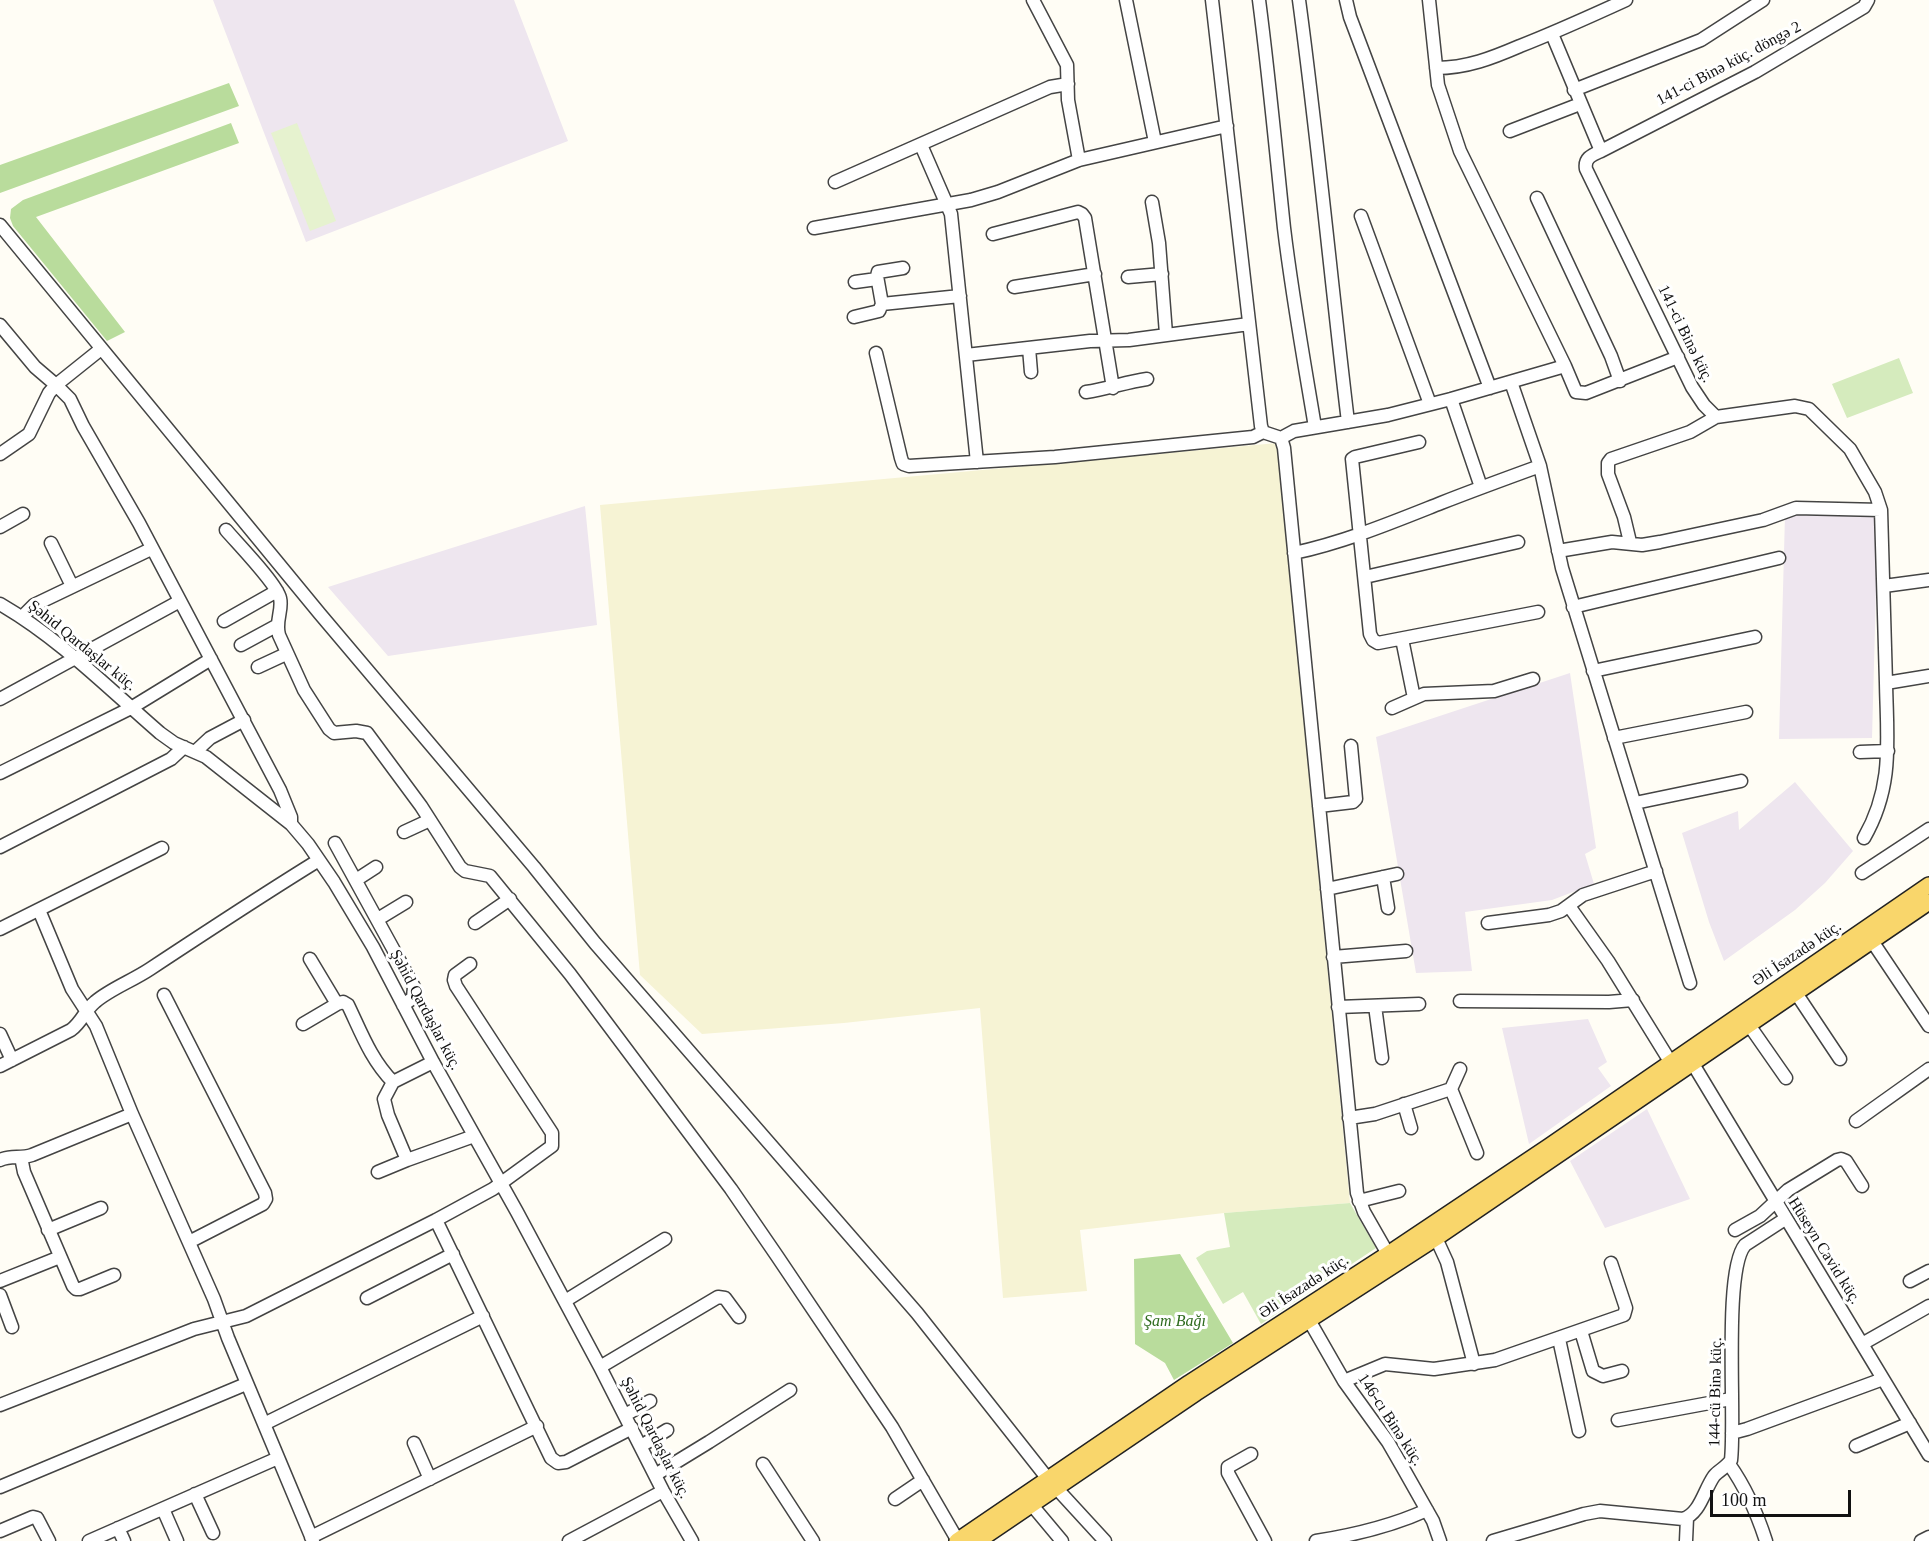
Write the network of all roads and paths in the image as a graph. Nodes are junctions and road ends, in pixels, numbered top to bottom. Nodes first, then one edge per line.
1 (1033, 0) edge
2 (1126, 0) edge
3 (1212, 0) edge
4 (1258, 0) edge
5 (1299, 0) edge
6 (1346, 0) edge
7 (1429, 0) edge
8 (1626, 0) edge
9 (1763, 0) edge
10 (1868, 0) edge
11 (1552, 34) junction
12 (1436, 68) junction
13 (1068, 84) junction
14 (1574, 90) junction
15 (1580, 104) junction
16 (1227, 126) junction
17 (1510, 131) dead end
18 (1155, 142) junction
19 (921, 145) junction
20 (1601, 151) junction
21 (1079, 160) junction
22 (835, 182) dead end
23 (1537, 198) dead end
24 (1152, 202) dead end
25 (949, 205) junction
26 (1361, 216) dead end
27 (0, 225) edge
28 (814, 228) dead end
29 (993, 234) dead end
30 (903, 268) dead end
31 (1095, 274) junction
32 (1162, 274) junction
33 (1128, 277) dead end
34 (877, 279) junction
35 (855, 282) dead end
36 (1014, 287) dead end
37 (960, 296) junction
38 (882, 304) junction
39 (854, 317) dead end
40 (1249, 324) junction
41 (0, 325) edge
42 (1166, 334) junction
43 (1107, 340) junction
44 (1029, 348) junction
45 (101, 349) junction
46 (876, 353) dead end
47 (966, 354) junction
48 (1678, 357) junction
49 (1565, 366) junction
50 (1031, 372) dead end
51 (1147, 379) dead end
52 (1620, 381) junction
53 (1511, 382) junction
54 (56, 385) junction
55 (1113, 388) junction
56 (1490, 388) junction
57 (1086, 392) dead end
58 (1451, 399) junction
59 (1430, 404) junction
60 (1716, 417) junction
61 (1348, 422) junction
62 (1315, 427) junction
63 (1263, 432) junction
64 (1281, 438) junction
65 (1419, 441) dead end
66 (0, 454) edge
67 (977, 462) junction
68 (1540, 466) junction
69 (1481, 487) junction
70 (1881, 510) junction
71 (23, 514) dead end
72 (0, 527) edge
73 (226, 530) dead end
74 (1360, 534) junction
75 (1518, 542) dead end
76 (1629, 542) junction
77 (51, 543) dead end
78 (151, 549) junction
79 (1558, 551) junction
80 (1294, 553) junction
81 (1779, 558) dead end
82 (1365, 577) junction
83 (1929, 580) edge
84 (72, 586) junction
85 (1884, 586) junction
86 (277, 591) junction
87 (180, 601) junction
88 (1, 606) edge
89 (1573, 607) junction
90 (1538, 612) dead end
91 (22, 617) junction
92 (224, 621) dead end
93 (276, 626) junction
94 (1755, 637) dead end
95 (1402, 639) junction
96 (241, 645) dead end
97 (286, 654) junction
98 (75, 658) junction
99 (211, 659) junction
100 (258, 667) dead end
101 (1593, 671) junction
102 (1929, 676) edge
103 (1533, 679) dead end
104 (1886, 682) junction
105 (0, 699) edge
106 (1414, 699) junction
107 (132, 708) junction
108 (1392, 708) dead end
109 (1746, 712) dead end
110 (244, 720) junction
111 (1614, 738) junction
112 (1351, 746) dead end
113 (190, 749) junction
114 (1888, 751) junction
115 (1860, 752) dead end
116 (0, 773) edge
117 (1741, 781) dead end
118 (1635, 803) junction
119 (1319, 806) junction
120 (430, 820) junction
121 (291, 824) junction
122 (1929, 829) edge
123 (404, 832) dead end
124 (1864, 838) dead end
125 (335, 843) dead end
126 (0, 847) edge
127 (162, 848) dead end
128 (319, 860) junction
129 (376, 867) dead end
130 (1656, 871) junction
131 (1862, 873) dead end
132 (1397, 874) dead end
133 (1383, 877) junction
134 (356, 880) junction
135 (1929, 885) edge
136 (1327, 889) junction
137 (510, 899) junction
138 (406, 902) dead end
139 (1929, 903) edge
140 (1569, 906) junction
141 (1388, 908) dead end
142 (39, 910) junction
143 (378, 919) junction
144 (475, 923) dead end
145 (1488, 923) dead end
146 (0, 929) edge
147 (1872, 941) junction
148 (1406, 951) dead end
149 (1333, 957) junction
150 (310, 959) dead end
151 (470, 964) dead end
152 (1690, 983) dead end
153 (1796, 993) junction
154 (164, 995) dead end
155 (1633, 1000) junction
156 (1460, 1001) dead end
157 (337, 1004) junction
158 (1419, 1004) dead end
159 (403, 1005) junction
160 (1375, 1006) junction
161 (1338, 1007) junction
162 (87, 1012) junction
163 (303, 1024) dead end
164 (1749, 1025) junction
165 (1929, 1026) edge
166 (0, 1034) edge
167 (1382, 1058) dead end
168 (1689, 1058) junction
169 (1840, 1059) dead end
170 (433, 1062) junction
171 (6, 1063) edge
172 (1460, 1069) dead end
173 (1674, 1069) junction
174 (1929, 1069) edge
175 (1786, 1078) dead end
176 (393, 1082) junction
177 (1451, 1089) junction
178 (1404, 1104) junction
179 (132, 1114) junction
180 (1349, 1118) junction
181 (1856, 1121) dead end
182 (1411, 1128) dead end
183 (474, 1136) junction
184 (1477, 1153) dead end
185 (21, 1157) junction
186 (0, 1160) edge
187 (406, 1160) junction
188 (378, 1172) dead end
189 (501, 1184) junction
190 (1862, 1186) dead end
191 (1399, 1191) dead end
192 (1359, 1201) junction
193 (1775, 1202) junction
194 (101, 1208) dead end
195 (1785, 1219) junction
196 (436, 1220) junction
197 (48, 1230) junction
198 (1735, 1230) dead end
199 (1436, 1238) junction
200 (665, 1239) dead end
201 (189, 1242) junction
202 (453, 1254) junction
203 (60, 1257) junction
204 (1392, 1260) junction
205 (1611, 1263) dead end
206 (1929, 1271) edge
207 (114, 1275) dead end
208 (0, 1281) edge
209 (1910, 1281) dead end
210 (0, 1295) edge
211 (367, 1298) dead end
212 (565, 1301) junction
213 (1929, 1306) edge
214 (483, 1316) junction
215 (740, 1317) dead end
216 (1309, 1320) junction
217 (222, 1323) junction
218 (12, 1327) dead end
219 (1581, 1331) junction
220 (1559, 1339) junction
221 (1862, 1344) junction
222 (1474, 1364) junction
223 (600, 1367) junction
224 (1622, 1371) dead end
225 (1883, 1379) junction
226 (1344, 1381) junction
227 (246, 1384) junction
228 (790, 1390) dead end
229 (1731, 1398) junction
230 (650, 1401) dead end
231 (0, 1405) edge
232 (625, 1415) junction
233 (1618, 1420) dead end
234 (1910, 1423) junction
235 (264, 1424) junction
236 (537, 1426) junction
237 (632, 1428) junction
238 (667, 1430) dead end
239 (1579, 1431) dead end
240 (1732, 1433) junction
241 (414, 1443) dead end
242 (641, 1446) junction
243 (1856, 1446) dead end
244 (1251, 1454) dead end
245 (1929, 1455) edge
246 (278, 1458) junction
247 (763, 1464) dead end
248 (1729, 1464) junction
249 (655, 1475) junction
250 (430, 1479) junction
251 (923, 1480) junction
252 (1052, 1484) junction
253 (0, 1487) edge
254 (663, 1491) junction
255 (195, 1494) junction
256 (895, 1499) dead end
257 (1027, 1499) junction
258 (163, 1509) junction
259 (1427, 1510) junction
260 (1687, 1518) junction
261 (118, 1528) junction
262 (0, 1531) edge
263 (213, 1533) dead end
264 (1929, 1537) edge
265 (312, 1539) edge
266 (1338, 1539) edge
267 (49, 1541) edge
268 (89, 1541) edge
269 (124, 1541) edge
270 (177, 1541) edge
271 (569, 1541) edge
272 (692, 1541) edge
273 (813, 1541) edge
274 (957, 1541) edge
275 (978, 1541) edge
276 (1062, 1541) edge
277 (1105, 1541) edge
278 (1265, 1541) edge
279 (1316, 1541) edge
280 (1440, 1541) edge
281 (1493, 1541) edge
282 (1686, 1541) edge
283 (1766, 1541) edge
284 (1921, 1541) edge

1 - 13 street
2 - 18 street
3 - 16 street
4 - 62 street
5 - 61 street
6 - 56 street
7 - 12 street
8 - 11 street
9 - 14 street
10 - 20 street, 141-ci Binə küç. döngə 2
11 - 12 street
11 - 14 street
12 - 49 street
13 - 19 street
13 - 21 street
14 - 15 street
15 - 17 street
15 - 20 street
16 - 18 street
16 - 40 street
18 - 21 street
19 - 22 street
19 - 25 street
20 - 48 street, 141-ci Binə küç.
21 - 25 street
23 - 52 street
24 - 32 street
25 - 28 street
25 - 37 street
26 - 59 street
27 - 45 street
29 - 31 street
30 - 34 street
31 - 36 street
31 - 43 street
32 - 33 street
32 - 42 street
34 - 35 street
34 - 38 street
37 - 38 street
37 - 47 street
38 - 39 street
40 - 42 street
40 - 63 street
41 - 54 street
42 - 43 street
43 - 44 street
43 - 55 street
44 - 47 street
44 - 50 street
45 - 54 street
45 - 252 street
46 - 67 street
47 - 67 street
48 - 52 street
48 - 60 street, 141-ci Binə küç.
49 - 52 street
49 - 53 street
51 - 55 street
53 - 56 street
53 - 68 street
54 - 66 street
54 - 78 street
55 - 57 street
56 - 58 street
58 - 59 street
58 - 69 street
59 - 61 street
60 - 70 street
60 - 76 street
61 - 62 street
62 - 64 street
63 - 64 street
63 - 67 street
64 - 80 street
65 - 74 street
68 - 69 street
68 - 79 street
69 - 74 street
70 - 76 street
70 - 85 street
71 - 72 street
73 - 86 street
74 - 80 street
74 - 82 street
75 - 82 street
76 - 79 street
77 - 84 street
78 - 84 street
78 - 87 street
79 - 89 street
80 - 119 street
81 - 89 street
82 - 95 street
83 - 85 street
84 - 91 street
85 - 104 street
86 - 92 street
86 - 93 street
87 - 98 street
87 - 99 street
88 - 91 street, Şəhid Qardaşlar küç.
89 - 101 street
90 - 95 street
91 - 98 street, Şəhid Qardaşlar küç.
93 - 96 street
93 - 97 street
94 - 101 street
95 - 106 street
97 - 100 street
97 - 120 street
98 - 105 street
98 - 107 street, Şəhid Qardaşlar küç.
99 - 107 street
99 - 110 street
101 - 111 street
102 - 104 street
103 - 106 street
104 - 114 street
106 - 108 street
107 - 113 street, Şəhid Qardaşlar küç.
107 - 116 street
109 - 111 street
110 - 113 street
110 - 121 street
111 - 118 street
112 - 119 street
113 - 121 street, Şəhid Qardaşlar küç.
113 - 126 street
114 - 115 street
114 - 124 street
117 - 118 street
118 - 130 street
119 - 136 street
120 - 123 street
120 - 137 street
121 - 128 street, Şəhid Qardaşlar küç.
122 - 131 street
125 - 134 street
127 - 142 street
128 - 159 street, Şəhid Qardaşlar küç.
128 - 162 street
129 - 134 street
130 - 140 street
130 - 152 street
132 - 133 street
133 - 136 street
133 - 141 street
134 - 143 street
135 - 168 main road, Əli İsazadə küç.
136 - 149 street
137 - 144 street
137 - 251 street
138 - 143 street
139 - 147 main road, Əli İsazadə küç.
140 - 145 street
140 - 155 street
142 - 146 street
142 - 162 street
143 - 159 street
147 - 153 main road, Əli İsazadə küç.
147 - 165 street
148 - 149 street
149 - 161 street
150 - 157 street
151 - 189 street
153 - 164 main road, Əli İsazadə küç.
153 - 169 street
154 - 201 street
155 - 156 street
155 - 173 street
157 - 163 street
157 - 176 street
158 - 160 street
159 - 170 street, Şəhid Qardaşlar küç.
160 - 161 street
160 - 167 street
161 - 180 street
162 - 171 street
162 - 179 street
164 - 168 main road, Əli İsazadə küç.
164 - 175 street
166 - 171 street
168 - 173 main road
168 - 193 street, Hüseyn Cavid küç.
170 - 176 street
170 - 183 street, Şəhid Qardaşlar küç.
172 - 177 street
173 - 199 main road, Əli İsazadə küç.
173 - 204 main road, Əli İsazadə küç.
174 - 181 street
176 - 187 street
177 - 178 street
177 - 184 street
178 - 180 street
178 - 182 street
179 - 185 street
179 - 201 street
180 - 192 street
183 - 187 street
183 - 189 street, Şəhid Qardaşlar küç.
185 - 186 street
185 - 197 street
187 - 188 street
189 - 196 street
189 - 212 street, Şəhid Qardaşlar küç.
190 - 193 street
191 - 192 street
192 - 204 street
193 - 195 street, Hüseyn Cavid küç.
193 - 198 street
194 - 197 street
195 - 221 street, Hüseyn Cavid küç.
195 - 229 street, 144-cü Binə küç.
196 - 202 street
196 - 217 street
197 - 203 street
199 - 204 main road, Əli İsazadə küç.
199 - 222 street
200 - 212 street
201 - 217 street
202 - 211 street
202 - 214 street
203 - 207 street
203 - 208 street
204 - 216 main road, Əli İsazadə küç.
204 - 252 main road, Əli İsazadə küç.
205 - 219 street
206 - 209 street
210 - 218 street
212 - 223 street, Şəhid Qardaşlar küç.
213 - 221 street
214 - 235 street
214 - 236 street
215 - 223 street
216 - 226 street, 146-cı Binə küç.
216 - 252 main road, Əli İsazadə küç.
217 - 227 street
217 - 231 street
219 - 220 street
219 - 224 street
220 - 222 street
220 - 239 street
221 - 225 street, Hüseyn Cavid küç.
222 - 226 street
223 - 232 street, Şəhid Qardaşlar küç.
225 - 234 street, Hüseyn Cavid küç.
225 - 240 street
226 - 259 street, 146-cı Binə küç.
227 - 235 street
227 - 253 street
228 - 249 street
229 - 233 street
229 - 240 street, 144-cü Binə küç.
230 - 232 street
232 - 237 street, Şəhid Qardaşlar küç.
234 - 243 street
234 - 245 street, Hüseyn Cavid küç.
235 - 246 street
236 - 237 street
236 - 250 street
237 - 242 street, Şəhid Qardaşlar küç.
238 - 242 street
240 - 248 street, 144-cü Binə küç.
241 - 250 street
242 - 249 street, Şəhid Qardaşlar küç.
244 - 278 street
246 - 255 street
246 - 265 street
247 - 273 street
248 - 260 street, 144-cü Binə küç.
248 - 283 street
249 - 254 street, Şəhid Qardaşlar küç.
250 - 265 street
251 - 256 street
251 - 274 street
252 - 257 main road, Əli İsazadə küç.
252 - 277 street
254 - 271 street
254 - 272 street, Şəhid Qardaşlar küç.
255 - 258 street
255 - 263 street
257 - 274 main road, Əli İsazadə küç.
257 - 275 main road, Əli İsazadə küç.
257 - 276 street
258 - 261 street
258 - 270 street
259 - 266 street
259 - 280 street, 146-cı Binə küç.
260 - 281 street
260 - 282 street
261 - 268 street
261 - 269 street
262 - 267 street
264 - 284 street
266 - 279 street

